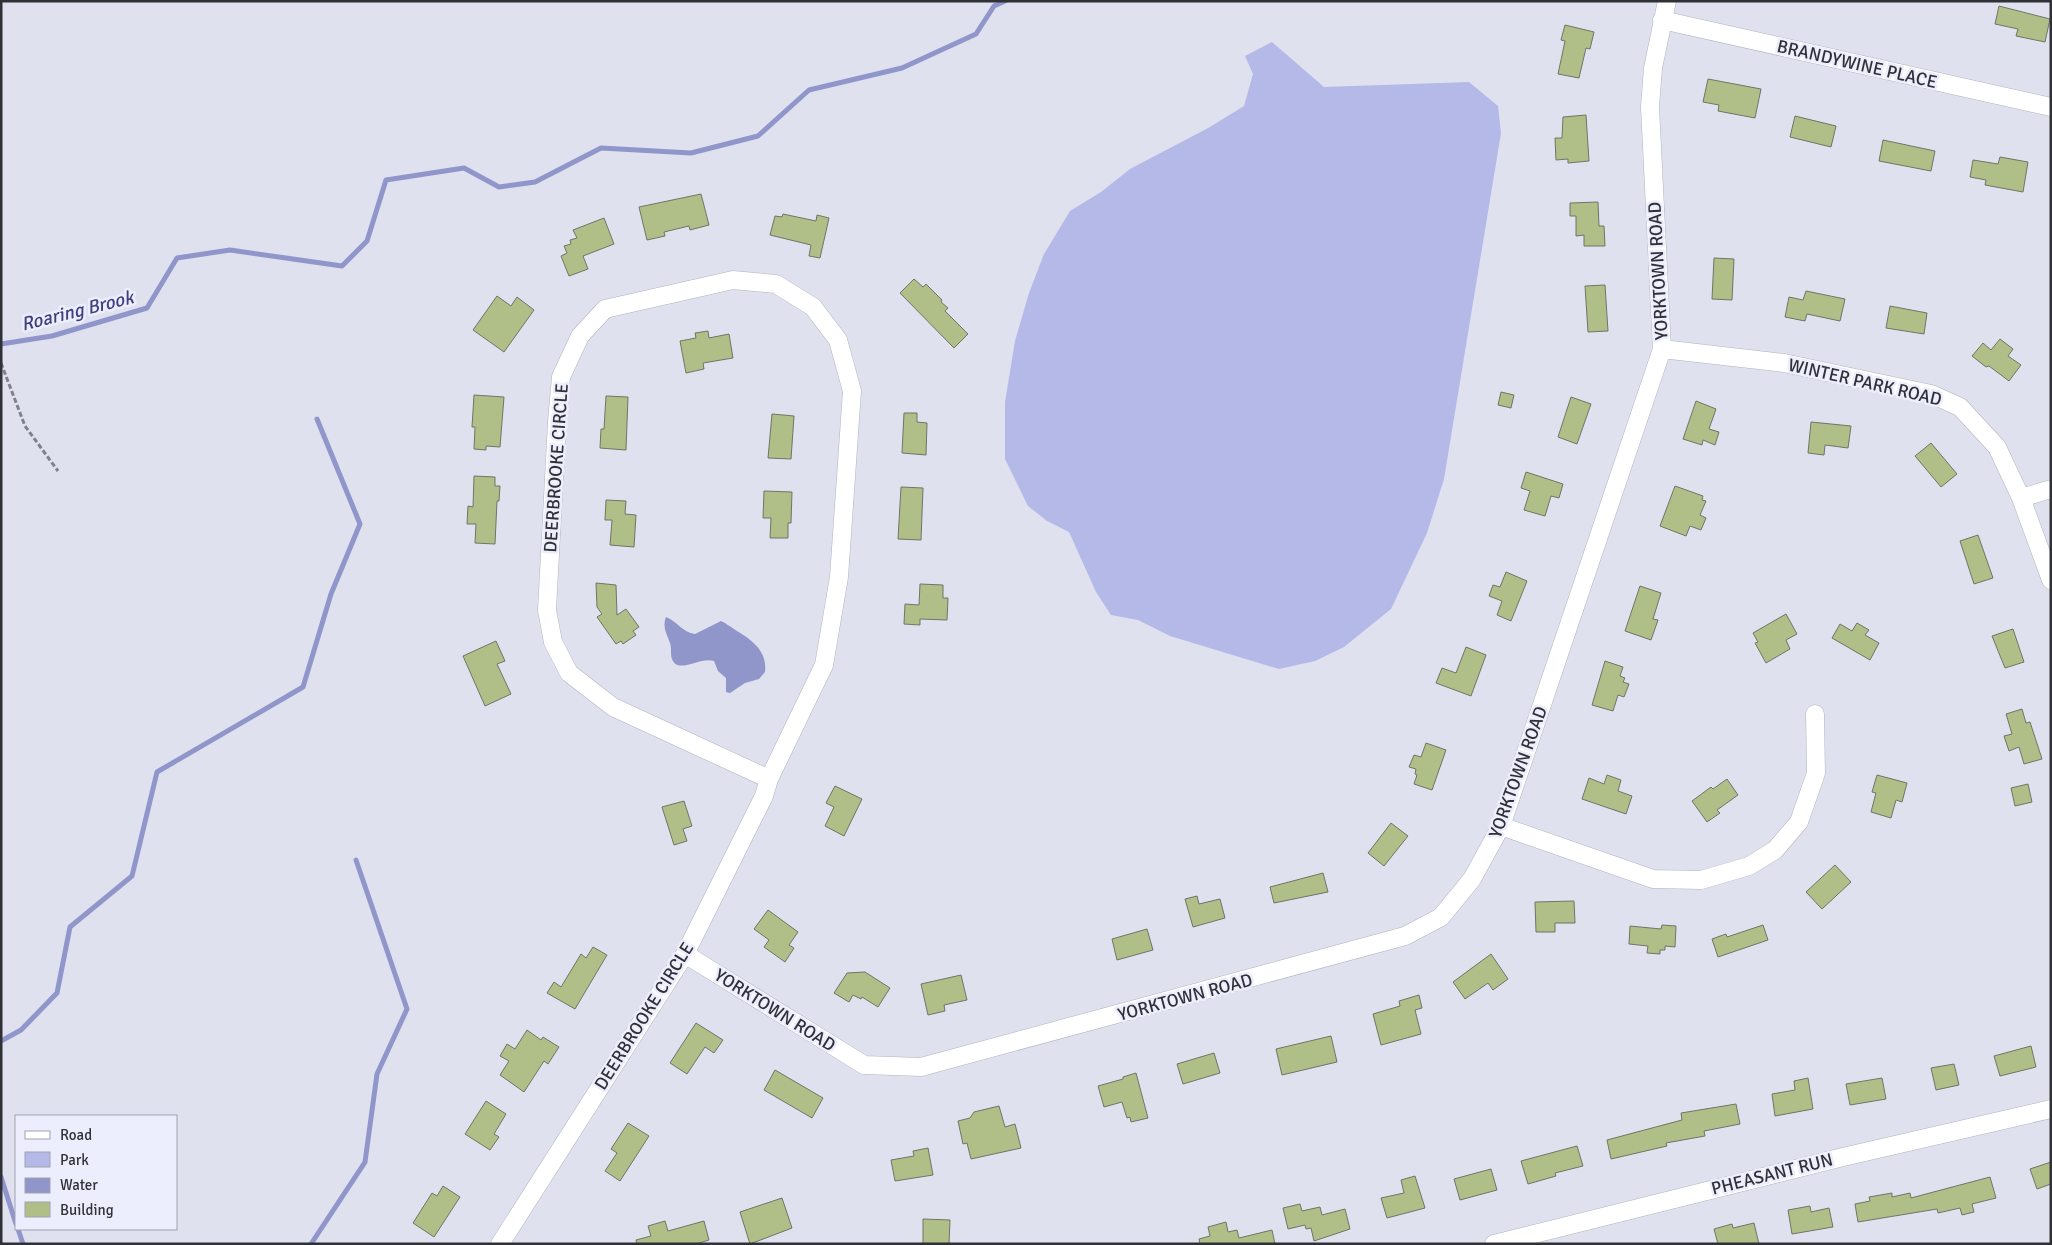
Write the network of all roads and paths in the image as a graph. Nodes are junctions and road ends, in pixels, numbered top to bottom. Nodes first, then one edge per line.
1 (1667, 1) edge
2 (1662, 20) junction
3 (2051, 107) edge
4 (1662, 349) junction
5 (1, 363) edge
6 (58, 471) dead end
7 (2051, 489) edge
8 (2021, 498) junction
9 (2051, 580) edge
10 (1815, 714) dead end
11 (769, 779) junction
12 (1501, 826) junction
13 (685, 954) junction
14 (2051, 1109) edge
15 (500, 1244) edge
16 (1494, 1244) edge

1 - 2 street, YORKTOWN ROAD
2 - 3 street, BRANDYWINE PLACE
2 - 4 street, YORKTOWN ROAD
4 - 8 street, WINTER PARK ROAD
4 - 12 street, YORKTOWN ROAD
5 - 6 path
7 - 8 street
8 - 9 street, WINTER PARK ROAD
10 - 12 street
11 - 11 street, DEERBROOKE CIRCLE
11 - 13 street, DEERBROOKE CIRCLE
12 - 13 street, YORKTOWN ROAD
13 - 15 street, DEERBROOKE CIRCLE
14 - 16 street, PHEASANT RUN

